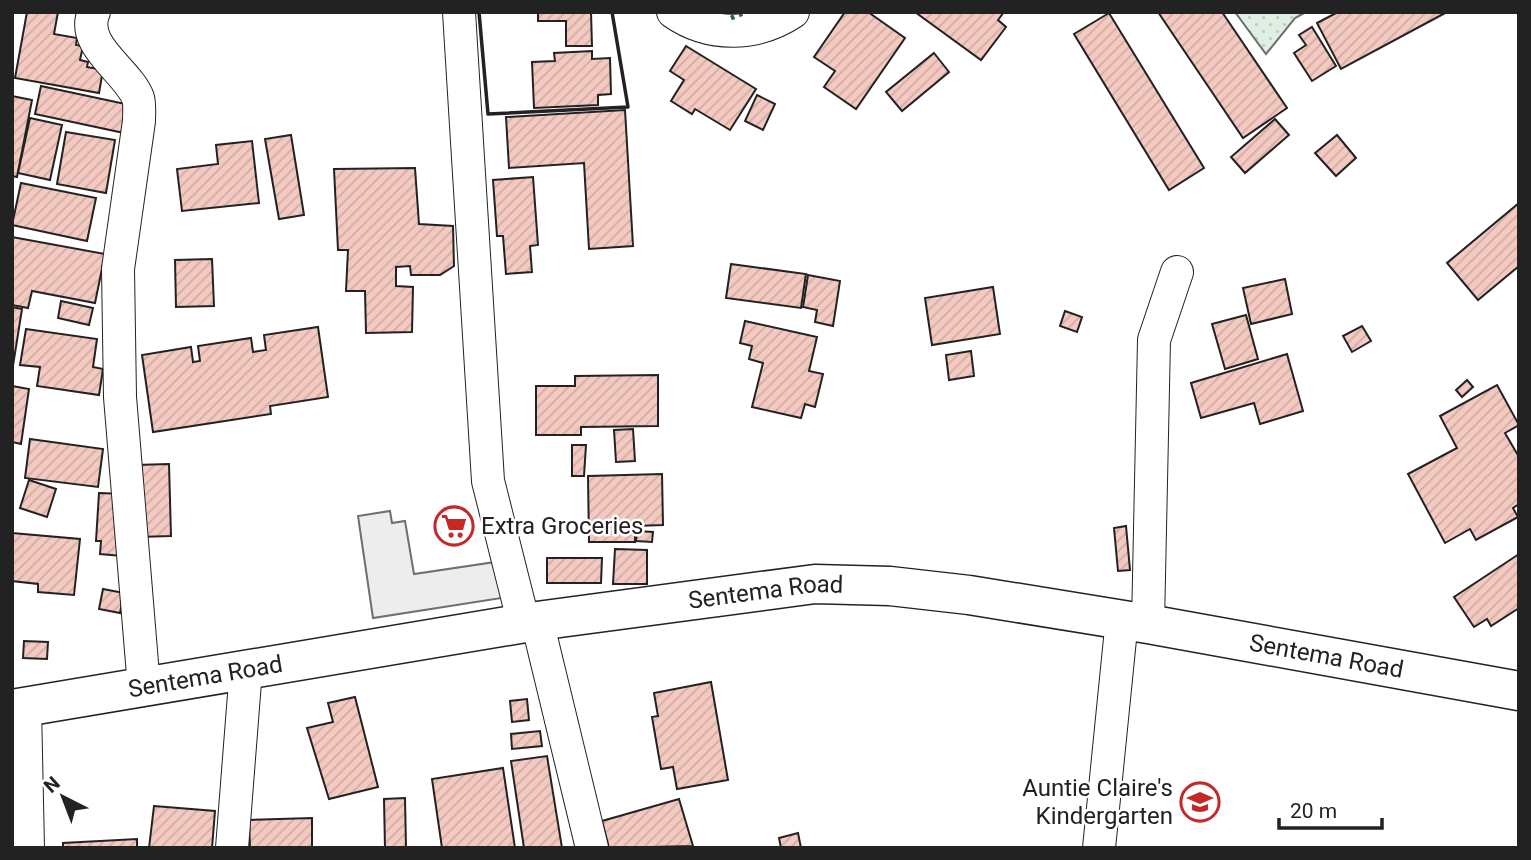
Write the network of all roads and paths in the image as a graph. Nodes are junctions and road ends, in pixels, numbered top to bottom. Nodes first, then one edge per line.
1 (94, 12) edge
2 (459, 12) edge
3 (673, 12) edge
4 (793, 12) edge
5 (1177, 272) dead end
6 (1135, 621) junction
7 (531, 622) junction
8 (247, 670) junction
9 (144, 687) junction
10 (1519, 691) edge
11 (19, 708) edge
12 (27, 848) edge
13 (232, 848) edge
14 (592, 848) edge
15 (1099, 848) edge

1 - 9 street
2 - 7 street
3 - 4 street
5 - 6 street
6 - 7 main road, Sentema Road
6 - 10 main road, Sentema Road
6 - 15 street
7 - 8 main road, Sentema Road
7 - 14 street
8 - 9 main road, Sentema Road
8 - 13 street
9 - 11 main road, Sentema Road
11 - 12 street

